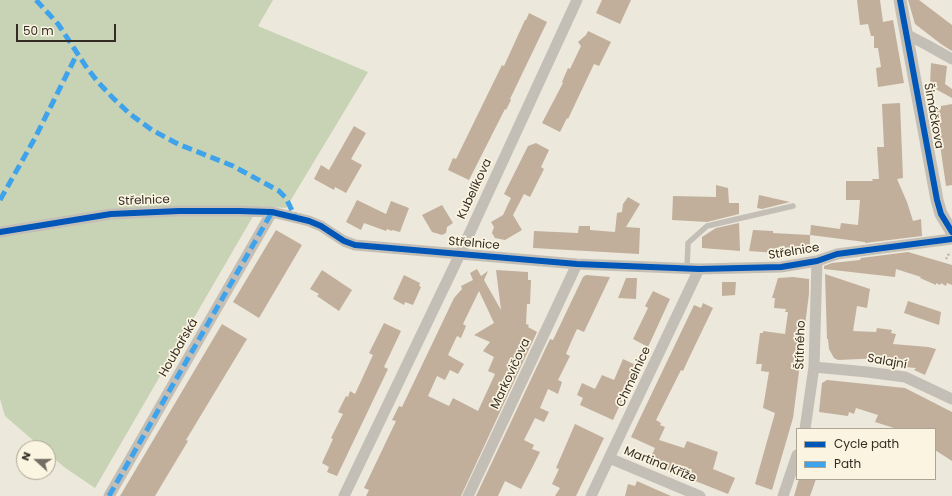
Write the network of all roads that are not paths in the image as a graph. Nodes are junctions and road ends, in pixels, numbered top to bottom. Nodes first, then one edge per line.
1 (577, 0) edge
2 (900, 0) edge
3 (906, 34) junction
4 (952, 59) edge
5 (793, 206) dead end
6 (272, 212) junction
7 (0, 232) edge
8 (952, 232) edge
9 (952, 239) edge
10 (460, 254) junction
11 (817, 261) junction
12 (577, 264) junction
13 (687, 269) junction
14 (699, 269) junction
15 (814, 367) junction
16 (952, 399) edge
17 (805, 428) edge
18 (609, 458) junction
19 (796, 458) edge
20 (109, 496) edge
21 (344, 496) edge
22 (468, 496) edge
23 (591, 496) edge
24 (700, 496) edge
25 (783, 496) edge

1 - 10 street, Kubelíkova
2 - 3 street, Šimáčkova
3 - 4 street
3 - 8 street, Šimáčkova
5 - 13 lane
6 - 7 street, Střelnice
6 - 10 street, Střelnice
6 - 20 street, Houbařská
9 - 11 street, Střelnice
10 - 12 street, Střelnice
10 - 21 street, Kubelíkova
11 - 14 street, Střelnice
11 - 15 street, Štítného
12 - 13 street, Střelnice
12 - 22 street, Markovičova
13 - 14 street, Střelnice
14 - 18 street, Chmelnice
15 - 16 street, Salajní
15 - 17 street, Štítného
18 - 23 street, Chmelnice
18 - 24 street, Martina Kříže
19 - 25 street

